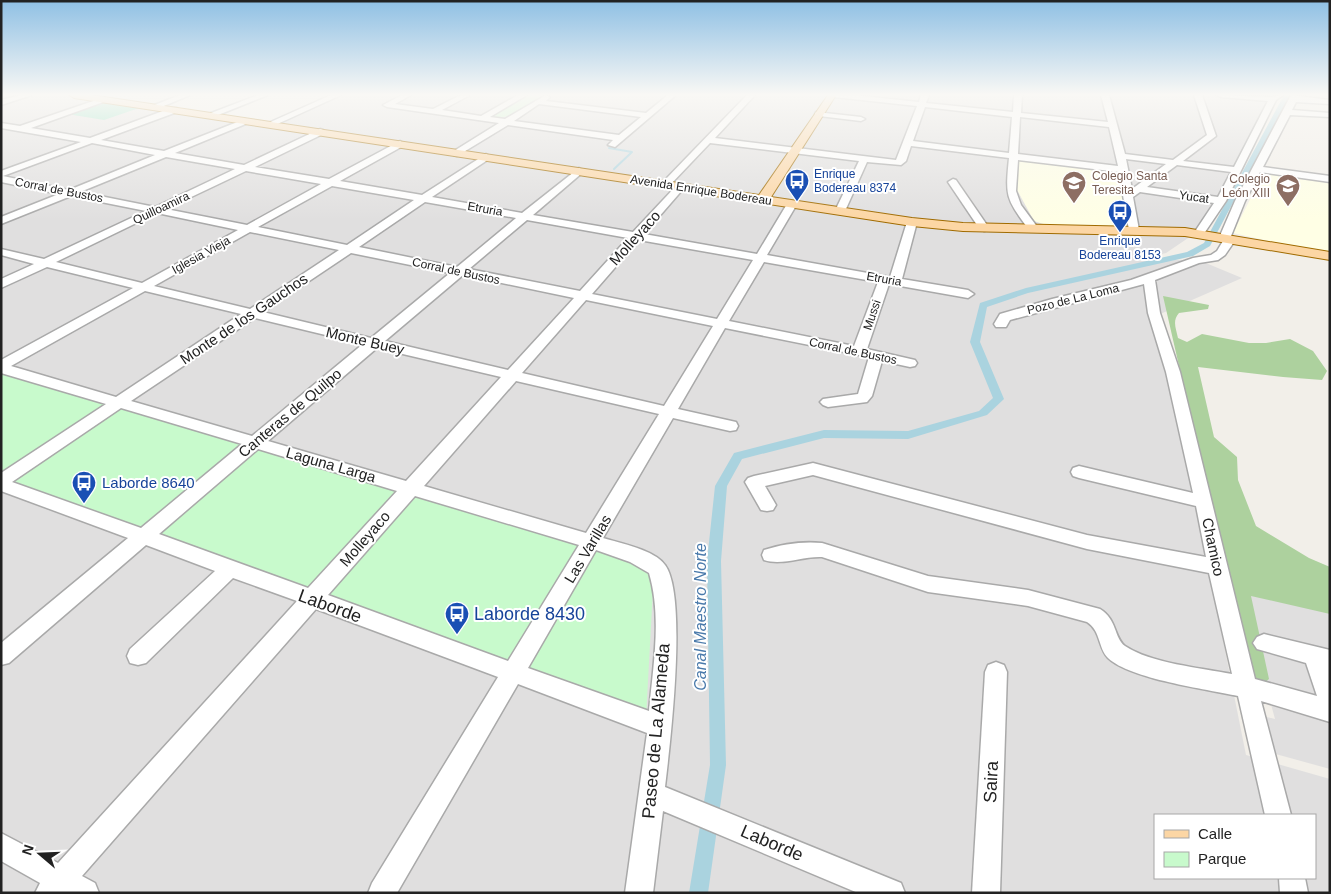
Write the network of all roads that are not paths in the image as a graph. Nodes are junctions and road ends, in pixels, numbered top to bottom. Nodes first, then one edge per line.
1 (67, 137) edge
2 (102, 137) edge
3 (206, 137) edge
4 (310, 137) edge
5 (351, 137) edge
6 (473, 137) edge
7 (479, 137) edge
8 (611, 137) edge
9 (713, 137) edge
10 (803, 137) edge
11 (909, 137) edge
12 (1014, 137) edge
13 (1116, 137) edge
14 (1211, 137) edge
15 (1255, 137) edge
16 (1275, 137) edge
17 (620, 138) joint
18 (710, 140) junction
19 (90, 141) junction
20 (907, 143) junction
21 (400, 144) junction
22 (610, 146) dead end
23 (794, 150) junction
24 (451, 152) junction
25 (164, 154) junction
26 (1013, 156) junction
27 (1121, 156) junction
28 (486, 157) junction
29 (864, 159) junction
30 (1175, 162) junction
31 (246, 167) junction
32 (1258, 169) junction
33 (1124, 170) junction
34 (1237, 170) junction
35 (580, 171) junction
36 (1, 174) edge
37 (1, 179) edge
38 (1330, 179) edge
39 (953, 182) dead end
40 (332, 183) junction
41 (674, 185) junction
42 (1138, 189) junction
43 (71, 192) junction
44 (1128, 196) junction
45 (424, 199) junction
46 (762, 199) junction
47 (1221, 201) junction
48 (792, 204) junction
49 (155, 210) junction
50 (840, 211) junction
51 (526, 216) junction
52 (1, 221) edge
53 (912, 222) junction
54 (984, 228) junction
55 (1033, 228) junction
56 (248, 229) junction
57 (1134, 230) junction
58 (1199, 234) junction
59 (637, 236) junction
60 (1227, 238) junction
61 (348, 249) junction
62 (1, 252) edge
63 (1330, 256) edge
64 (761, 258) junction
65 (45, 263) junction
66 (459, 272) junction
67 (1149, 279) junction
68 (890, 280) junction
69 (1, 284) edge
70 (144, 287) junction
71 (968, 294) dead end
72 (583, 297) junction
73 (252, 313) junction
74 (721, 324) junction
75 (1001, 324) dead end
76 (374, 343) junction
77 (860, 351) junction
78 (876, 356) junction
79 (910, 363) dead end
80 (1, 367) edge
81 (512, 375) junction
82 (828, 402) dead end
83 (117, 403) junction
84 (670, 412) junction
85 (730, 426) dead end
86 (255, 443) junction
87 (1079, 472) dead end
88 (1, 482) edge
89 (409, 488) junction
90 (1204, 502) junction
91 (767, 505) dead end
92 (143, 537) junction
93 (592, 542) junction
94 (771, 555) dead end
95 (1217, 567) junction
96 (230, 570) junction
97 (658, 570) joint
98 (312, 599) junction
99 (1264, 643) dead end
100 (1, 656) edge
101 (138, 656) dead end
102 (1322, 658) edge
103 (996, 672) dead end
104 (514, 673) junction
105 (1246, 687) junction
106 (1330, 702) edge
107 (1330, 711) edge
108 (659, 726) junction
109 (652, 794) junction
110 (1278, 814) edge
111 (1, 846) edge
112 (1292, 879) edge
113 (55, 886) edge
114 (85, 893) edge
115 (382, 893) edge
116 (639, 893) edge
117 (890, 893) edge
118 (986, 893) edge
119 (1294, 893) edge

1 - 19 street, Etruria
2 - 19 street
3 - 25 street
4 - 31 street, Quilloamira
5 - 21 main road, Avenida Enrique Bodereau
6 - 24 street
7 - 24 street
8 - 17 street
9 - 18 street, Molleyaco
10 - 23 main road
11 - 20 street
12 - 26 street
13 - 27 street
14 - 30 street
15 - 34 street
16 - 32 street
17 - 22 street
18 - 23 street
18 - 41 street, Molleyaco
19 - 25 street, Etruria
19 - 36 street
20 - 26 street
20 - 29 street
21 - 24 main road, Avenida Enrique Bodereau
21 - 40 street, Iglesia Vieja
23 - 29 street
23 - 46 main road
24 - 28 main road, Avenida Enrique Bodereau
25 - 31 street, Etruria
25 - 43 street
26 - 33 street
26 - 55 street
27 - 30 street
27 - 33 street
28 - 35 main road, Avenida Enrique Bodereau
28 - 45 street, Monte de los Gauchos
29 - 50 street
30 - 34 street
30 - 42 street
31 - 40 street, Etruria
31 - 49 street, Quilloamira
32 - 38 street
32 - 60 street
33 - 44 street
34 - 47 street
35 - 41 main road, Avenida Enrique Bodereau
35 - 51 street, Canteras de Quilpo
37 - 43 street, Corral de Bustos
39 - 54 street
40 - 45 street, Etruria
40 - 56 street, Iglesia Vieja
41 - 46 main road, Avenida Enrique Bodereau
41 - 59 street, Molleyaco
42 - 44 street
42 - 47 street, Yucat
43 - 49 street, Corral de Bustos
43 - 52 street
44 - 57 street
45 - 51 street, Etruria
45 - 61 street, Monte de los Gauchos
46 - 48 main road, Avenida Enrique Bodereau
47 - 58 street
48 - 50 main road, Avenida Enrique Bodereau
48 - 64 street, Las Varillas
49 - 56 street, Corral de Bustos
49 - 65 street, Quilloamira
50 - 53 main road, Avenida Enrique Bodereau
51 - 59 street, Etruria
51 - 66 street, Canteras de Quilpo
53 - 54 main road, Avenida Enrique Bodereau
53 - 68 street, Mussi
54 - 55 main road, Avenida Enrique Bodereau
55 - 57 main road, Avenida Enrique Bodereau
56 - 61 street, Corral de Bustos
56 - 70 street, Iglesia Vieja
57 - 58 main road, Avenida Enrique Bodereau
58 - 60 main road, Avenida Enrique Bodereau
59 - 64 street, Etruria
59 - 72 street, Molleyaco
60 - 63 main road, Avenida Enrique Bodereau
60 - 67 street
61 - 66 street, Corral de Bustos
61 - 73 street, Monte de los Gauchos
62 - 65 street, Monte Buey
64 - 68 street, Etruria
64 - 74 street, Las Varillas
65 - 69 street, Quilloamira
65 - 70 street, Monte Buey
66 - 72 street, Corral de Bustos
66 - 76 street, Canteras de Quilpo
67 - 75 street, Pozo de La Loma
67 - 90 street, Chamico
68 - 71 street, Etruria
68 - 77 street, Mussi
70 - 73 street, Monte Buey
70 - 80 street, Iglesia Vieja
72 - 74 street, Corral de Bustos
72 - 81 street, Molleyaco
73 - 76 street, Monte Buey
73 - 83 street, Monte de los Gauchos
74 - 77 street, Corral de Bustos
74 - 84 street, Las Varillas
76 - 81 street, Monte Buey
76 - 86 street, Canteras de Quilpo
77 - 78 street, Corral de Bustos
78 - 79 street, Corral de Bustos
78 - 82 street
80 - 83 street, Laguna Larga
81 - 84 street, Monte Buey
81 - 89 street, Molleyaco
83 - 86 street, Laguna Larga
83 - 88 street, Monte de los Gauchos
84 - 85 street, Monte Buey
84 - 93 street, Las Varillas
86 - 89 street, Laguna Larga
86 - 92 street, Canteras de Quilpo
87 - 90 street
88 - 92 street, Laborde
89 - 93 street, Laguna Larga
89 - 98 street, Molleyaco
90 - 95 street, Chamico
91 - 95 street
92 - 96 street, Laborde
92 - 100 street, Canteras de Quilpo
93 - 97 street, Laguna Larga
93 - 104 street, Las Varillas
94 - 105 street
95 - 105 street, Chamico
96 - 98 street, Laborde
96 - 101 street
97 - 108 street, Paseo de La Alameda
98 - 104 street, Laborde
98 - 113 street, Molleyaco
99 - 102 street
102 - 106 street
103 - 118 street, Saira
104 - 108 street, Laborde
104 - 115 street, Las Varillas
105 - 107 street
105 - 110 street, Chamico
108 - 109 street, Paseo de La Alameda
109 - 116 street, Paseo de La Alameda
109 - 117 street, Laborde
111 - 113 street
112 - 119 street
113 - 114 street

